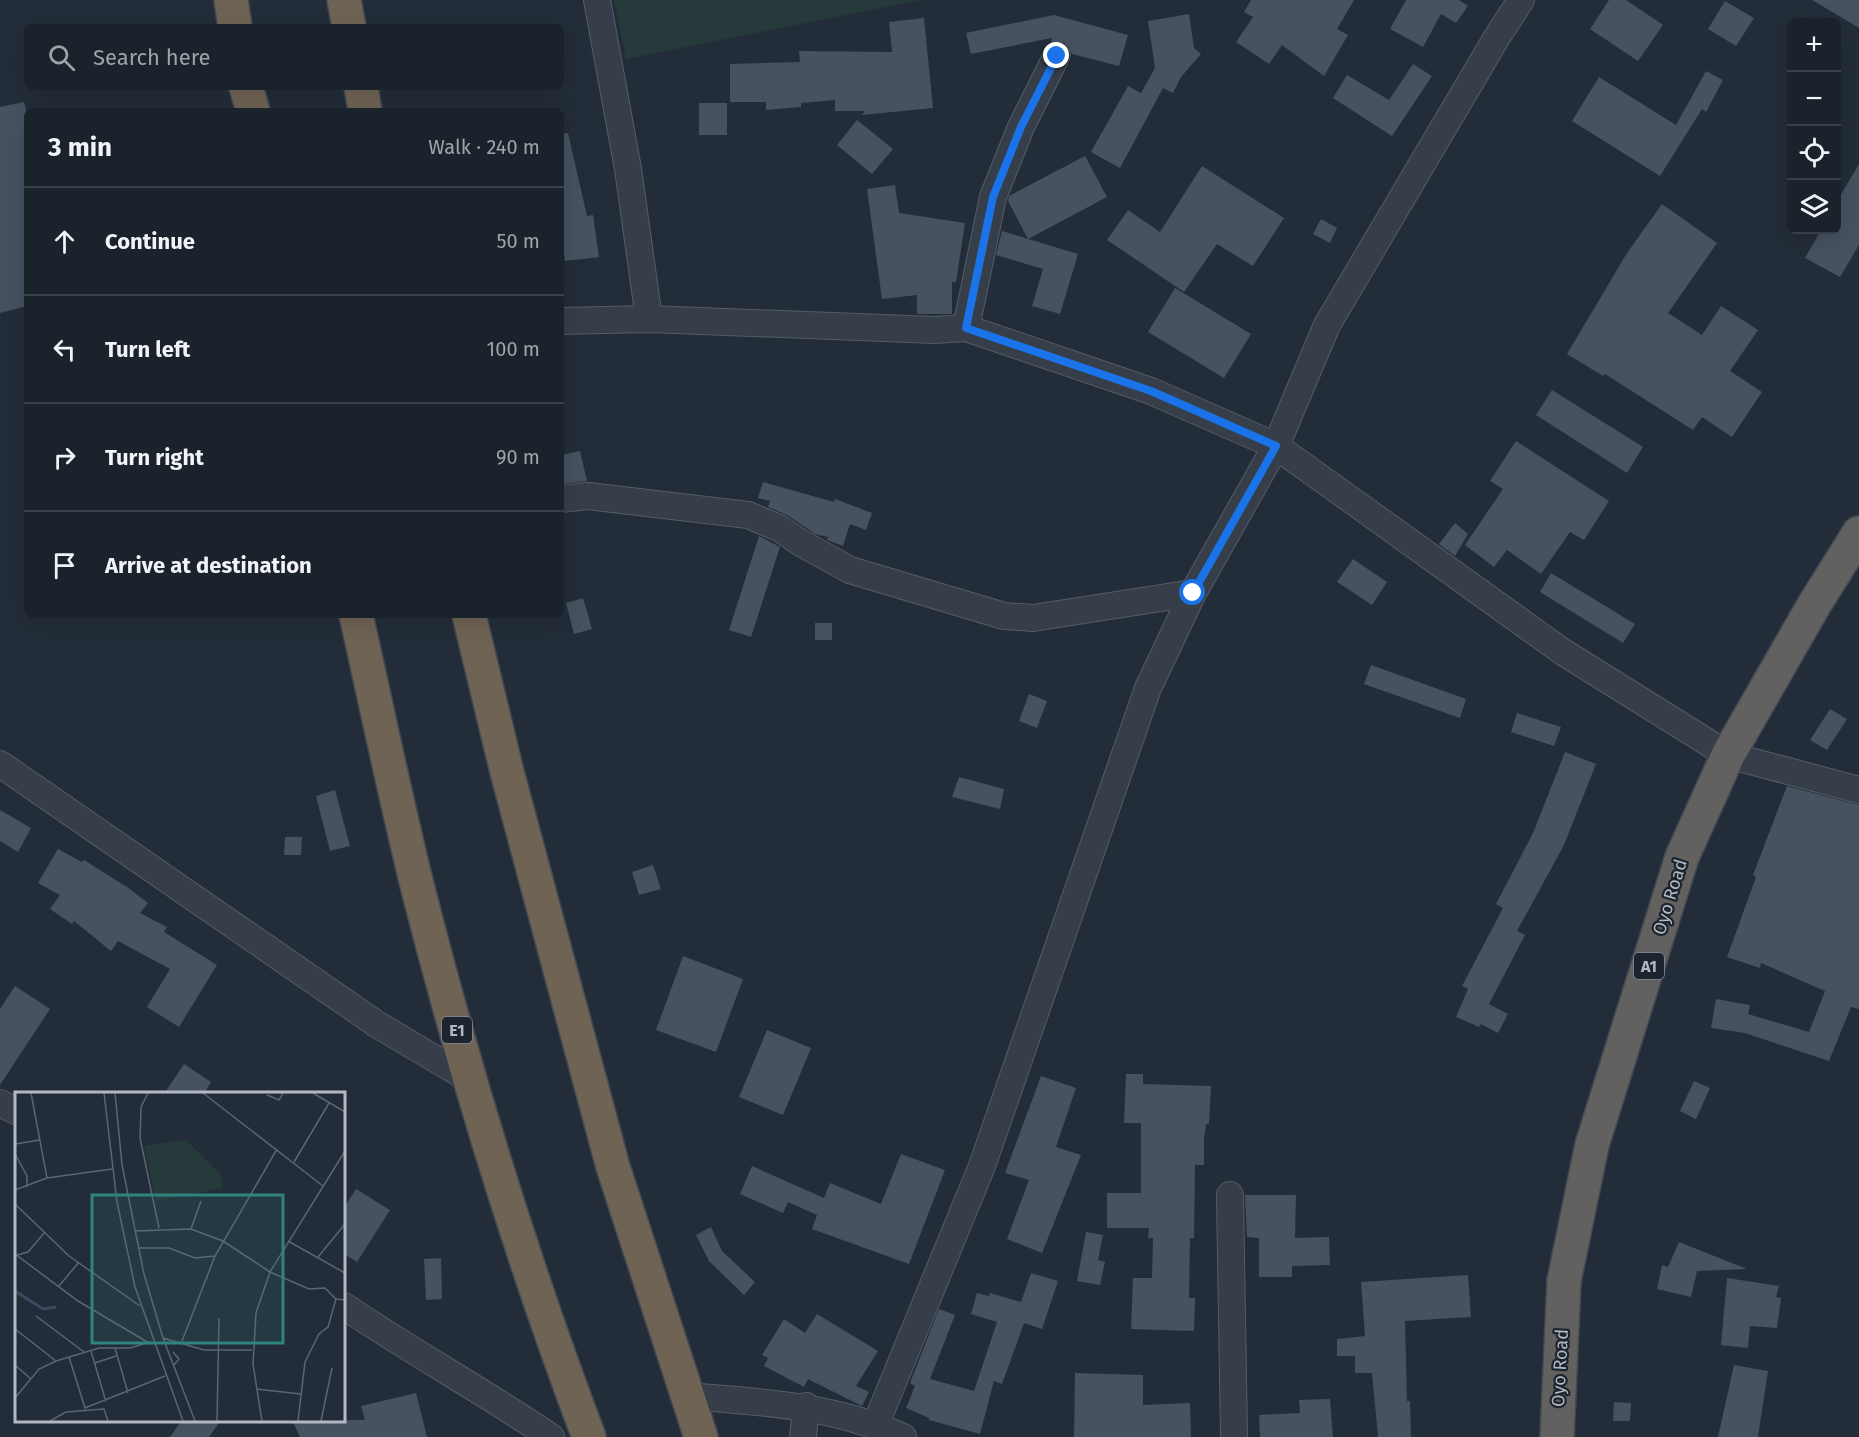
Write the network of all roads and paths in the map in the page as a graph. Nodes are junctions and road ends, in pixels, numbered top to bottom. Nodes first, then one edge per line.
1 (231, 0) edge
2 (344, 0) edge
3 (597, 0) edge
4 (1521, 0) edge
5 (235, 24) edge
6 (348, 24) edge
7 (1057, 56) dead end
8 (247, 90) edge
9 (362, 90) edge
10 (251, 108) edge
11 (364, 108) edge
12 (649, 319) junction
13 (564, 321) edge
14 (966, 328) junction
15 (1276, 446) junction
16 (564, 499) edge
17 (1859, 533) edge
18 (1193, 593) junction
19 (357, 618) edge
20 (470, 618) edge
21 (1728, 755) junction
22 (0, 764) edge
23 (1859, 790) edge
24 (471, 1080) junction
25 (0, 1102) edge
26 (15, 1110) edge
27 (1230, 1195) dead end
28 (345, 1307) edge
29 (686, 1396) junction
30 (806, 1407) junction
31 (875, 1426) junction
32 (577, 1433) edge
33 (551, 1437) edge
34 (701, 1437) edge
35 (803, 1437) edge
36 (903, 1437) edge
37 (1234, 1437) edge
38 (1557, 1437) edge

1 - 5 highway
2 - 6 highway
3 - 12 street
4 - 15 street
7 - 14 street
8 - 10 highway
9 - 11 highway
12 - 13 street
12 - 14 street
14 - 15 street
15 - 18 street
15 - 21 street
16 - 18 street
17 - 21 highway, Oyo Road / A1
18 - 31 street
19 - 24 highway, E1
20 - 29 highway
21 - 23 street
21 - 38 highway, Oyo Road / A1
22 - 24 street
24 - 32 highway, E1
25 - 26 street
27 - 37 street
28 - 33 street
29 - 30 street
29 - 34 highway
30 - 31 street
30 - 35 street
31 - 36 street

